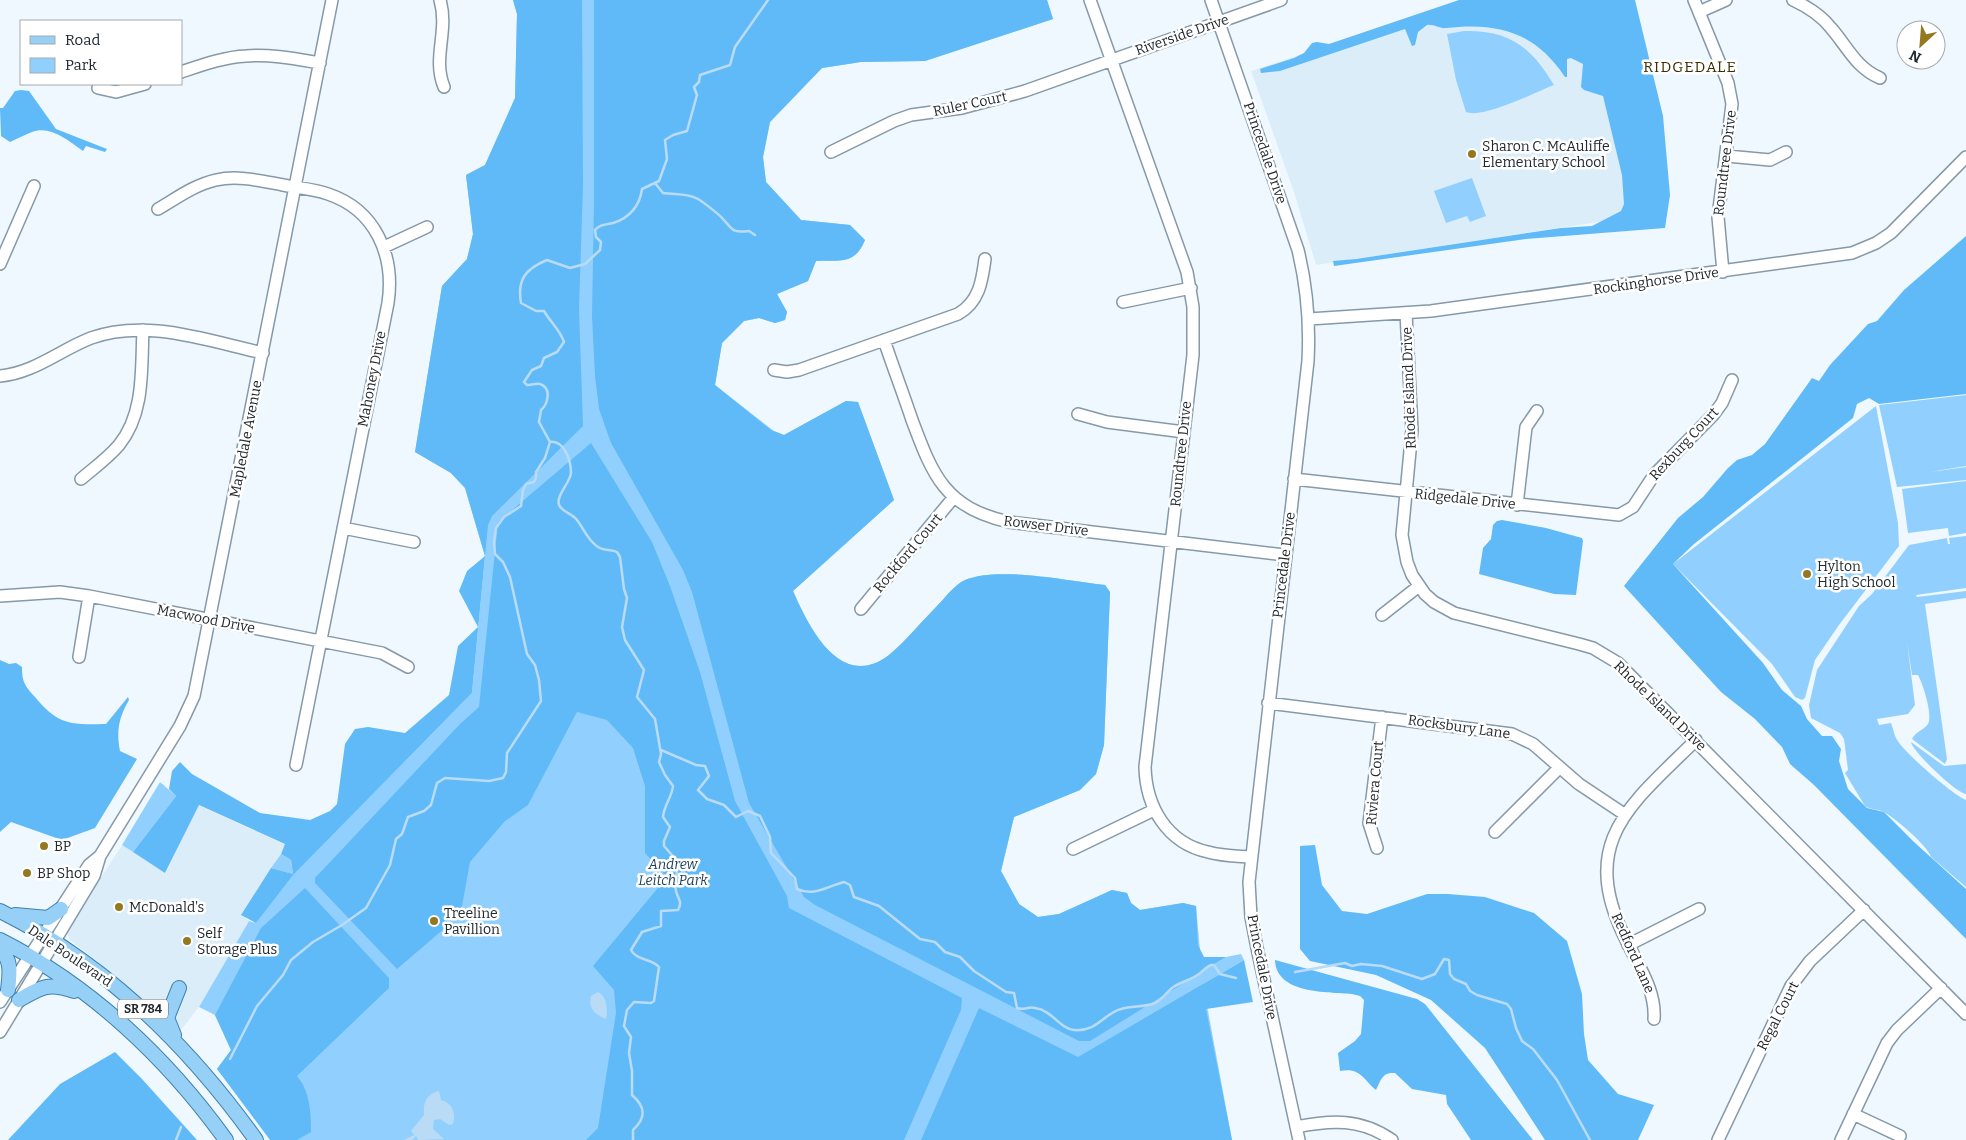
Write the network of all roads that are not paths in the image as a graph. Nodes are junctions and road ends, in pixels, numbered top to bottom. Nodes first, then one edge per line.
1 (332, 0) edge
2 (440, 0) edge
3 (1090, 0) edge
4 (1211, 0) edge
5 (1281, 0) edge
6 (1694, 0) edge
7 (1726, 0) edge
8 (1793, 0) edge
9 (1699, 12) junction
10 (1219, 22) junction
11 (1112, 60) junction
12 (320, 63) junction
13 (182, 72) edge
14 (1880, 78) dead end
15 (140, 85) edge
16 (444, 87) dead end
17 (98, 88) dead end
18 (832, 152) dead end
19 (1786, 152) dead end
20 (1727, 156) junction
21 (1966, 156) edge
22 (34, 186) dead end
23 (296, 187) junction
24 (158, 209) dead end
25 (427, 227) dead end
26 (384, 247) junction
27 (985, 259) dead end
28 (0, 264) edge
29 (1723, 272) junction
30 (1190, 288) junction
31 (1123, 302) dead end
32 (1406, 313) junction
33 (1309, 319) junction
34 (143, 330) junction
35 (884, 340) junction
36 (263, 353) junction
37 (774, 370) dead end
38 (0, 376) edge
39 (1732, 380) dead end
40 (1537, 411) dead end
41 (1078, 414) dead end
42 (1184, 432) junction
43 (81, 478) dead end
44 (1294, 479) junction
45 (1406, 492) junction
46 (954, 497) junction
47 (1517, 505) junction
48 (1633, 507) joint
49 (343, 528) junction
50 (1172, 541) junction
51 (414, 542) dead end
52 (1286, 554) junction
53 (1419, 586) junction
54 (0, 596) edge
55 (89, 596) junction
56 (861, 609) dead end
57 (1382, 615) dead end
58 (211, 620) junction
59 (320, 641) junction
60 (78, 658) dead end
61 (408, 667) dead end
62 (1268, 703) junction
63 (1382, 717) junction
64 (1696, 740) junction
65 (296, 765) dead end
66 (1559, 768) junction
67 (1154, 810) junction
68 (1624, 814) junction
69 (1495, 832) dead end
70 (1377, 848) dead end
71 (1072, 849) dead end
72 (100, 856) junction
73 (1250, 857) junction
74 (61, 909) junction
75 (1699, 909) dead end
76 (1864, 910) junction
77 (2, 912) edge
78 (49, 939) junction
79 (0, 940) edge
80 (1628, 945) junction
81 (0, 948) edge
82 (36, 960) junction
83 (179, 988) dead end
84 (1940, 988) junction
85 (86, 995) junction
86 (4, 996) edge
87 (19, 1000) junction
88 (1966, 1014) edge
89 (1654, 1019) dead end
90 (0, 1032) edge
91 (178, 1042) junction
92 (1853, 1114) junction
93 (1296, 1128) junction
94 (1900, 1136) dead end
95 (226, 1140) edge
96 (256, 1140) edge
97 (1298, 1140) edge
98 (1392, 1140) edge
99 (1718, 1140) edge
100 (1841, 1140) edge

1 - 12 street, Mapledale Avenue
2 - 16 street
3 - 11 street, Roundtree Drive
4 - 10 street, Princedale Drive
5 - 10 street, Riverside Drive
6 - 9 street, Roundtree Drive
7 - 9 street
8 - 14 street
9 - 20 street, Roundtree Drive
10 - 11 street, Riverside Drive
10 - 33 street, Princedale Drive
11 - 18 street, Ruler Court
11 - 30 street, Roundtree Drive
12 - 13 street
12 - 23 street, Mapledale Avenue
15 - 17 street
19 - 20 street
20 - 29 street, Roundtree Drive
21 - 29 street, Rockinghorse Drive
22 - 28 street
23 - 24 street, Mahoney Drive
23 - 26 street, Mahoney Drive
23 - 36 street, Mapledale Avenue
25 - 26 street
26 - 49 street, Mahoney Drive
27 - 35 street
29 - 32 street, Rockinghorse Drive
30 - 31 street
30 - 42 street, Roundtree Drive
32 - 33 street, Rockinghorse Drive
32 - 45 street, Rhode Island Drive
33 - 44 street, Princedale Drive
34 - 36 street
34 - 38 street
34 - 43 street
35 - 37 street
35 - 46 street, Rowser Drive
36 - 58 street, Mapledale Avenue
39 - 48 street, Rexburg Court
40 - 47 street
41 - 42 street
42 - 50 street, Roundtree Drive
44 - 45 street, Ridgedale Drive
44 - 52 street, Princedale Drive
45 - 47 street, Ridgedale Drive
45 - 53 street, Rhode Island Drive
46 - 50 street, Rowser Drive
46 - 56 street, Rockford Court
47 - 48 street, Ridgedale Drive
49 - 51 street
49 - 59 street, Mahoney Drive
50 - 52 street, Rowser Drive
50 - 67 street, Roundtree Drive
52 - 62 street, Princedale Drive
53 - 57 street
53 - 64 street, Rhode Island Drive
54 - 55 street, Macwood Drive
55 - 58 street, Macwood Drive
55 - 60 street
58 - 59 street, Macwood Drive
58 - 72 street, Mapledale Avenue
59 - 61 street, Macwood Drive
59 - 65 street, Mahoney Drive
62 - 63 street, Rocksbury Lane
62 - 73 street, Princedale Drive
63 - 66 street, Rocksbury Lane
63 - 70 street, Riviera Court
64 - 68 street, Redford Lane
64 - 76 street, Rhode Island Drive
66 - 68 street, Rocksbury Lane
66 - 69 street
67 - 71 street
67 - 73 street, Roundtree Drive
68 - 80 street, Redford Lane
72 - 74 street, Mapledale Avenue
72 - 78 street, Mapledale Avenue
73 - 93 street, Princedale Drive
74 - 77 main road
74 - 78 street, Mapledale Avenue
75 - 80 street
76 - 84 street, Rhode Island Drive
76 - 99 street, Regal Court
77 - 78 main road, Dale Boulevard / SR 784
78 - 82 street, Mapledale Avenue
78 - 91 main road, Dale Boulevard / SR 784
79 - 82 main road, Dale Boulevard / SR 784
80 - 89 street, Redford Lane
81 - 86 main road
82 - 85 main road, Dale Boulevard / SR 784
82 - 86 street
82 - 87 street
83 - 91 main road
84 - 88 street, Rhode Island Drive
84 - 92 street
85 - 87 main road
85 - 95 main road, Dale Boulevard / SR 784
87 - 90 street
91 - 96 main road, Dale Boulevard / SR 784
92 - 94 street
92 - 100 street
93 - 97 street, Princedale Drive
93 - 98 street

